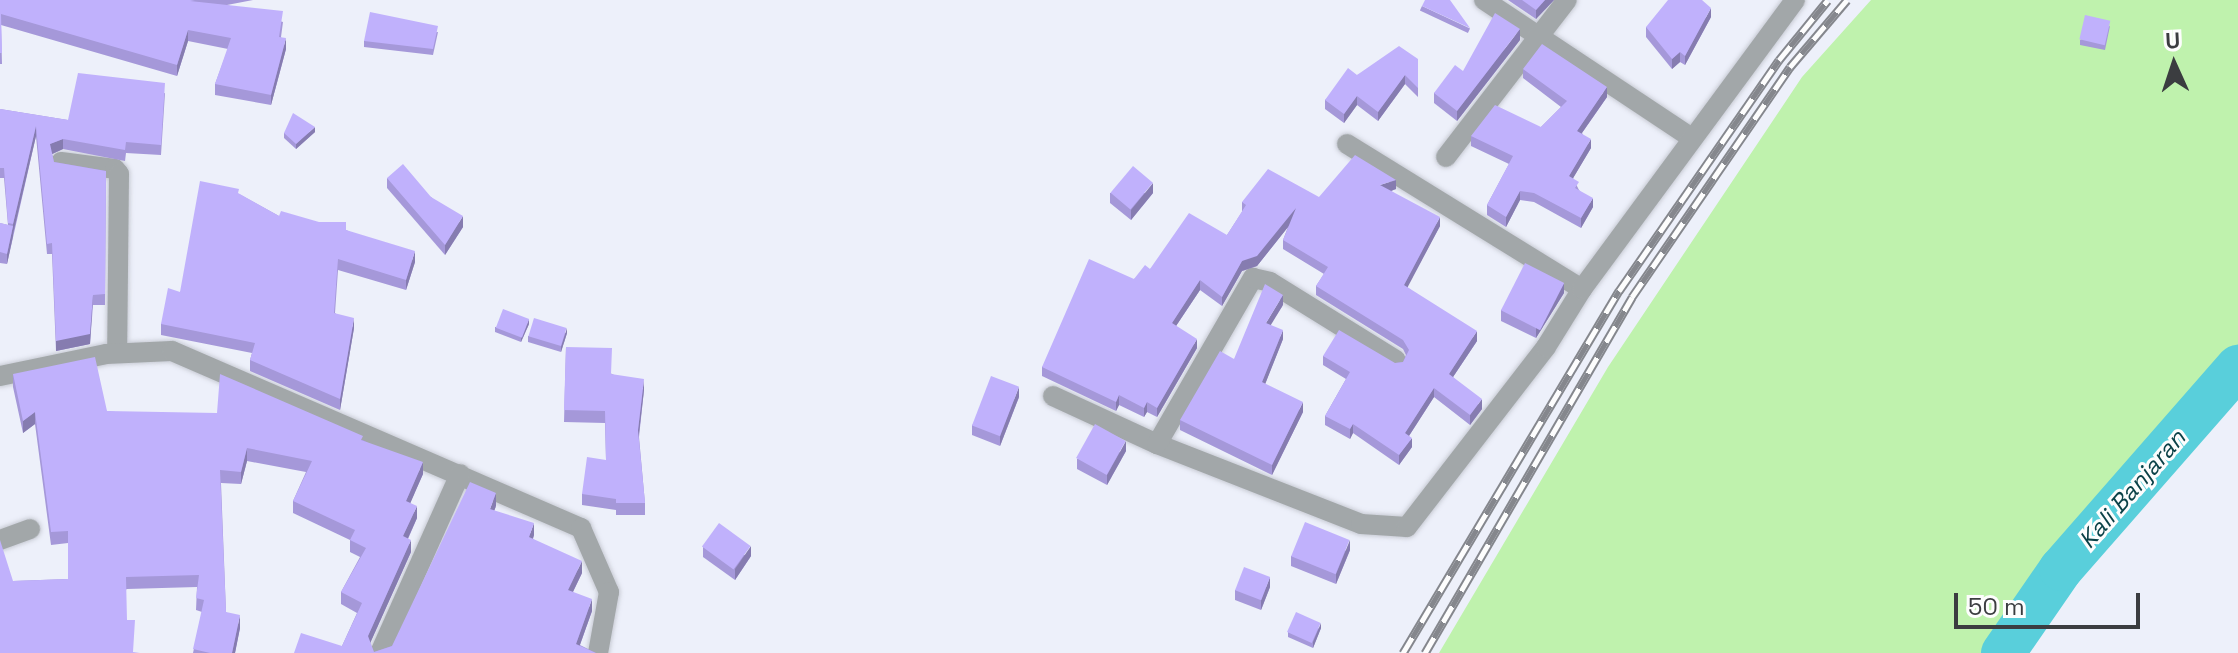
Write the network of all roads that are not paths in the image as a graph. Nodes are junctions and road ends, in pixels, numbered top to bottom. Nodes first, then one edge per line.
1 (1484, 0) edge
2 (1567, 0) edge
3 (1795, 0) edge
4 (1542, 34) junction
5 (1692, 138) junction
6 (1347, 144) dead end
7 (1446, 157) dead end
8 (61, 162) edge
9 (1582, 289) junction
10 (117, 352) junction
11 (1396, 360) edge
12 (0, 376) edge
13 (1053, 396) dead end
14 (1157, 444) junction
15 (460, 474) junction
16 (30, 529) dead end
17 (0, 540) edge
18 (380, 653) edge
19 (598, 653) edge

1 - 4 street
2 - 4 street
3 - 5 street
4 - 5 street
4 - 7 street
5 - 9 street
6 - 9 street
8 - 10 street
9 - 14 street
10 - 12 street
10 - 15 street
11 - 14 street
13 - 14 street
15 - 18 street
15 - 19 street
16 - 17 street

